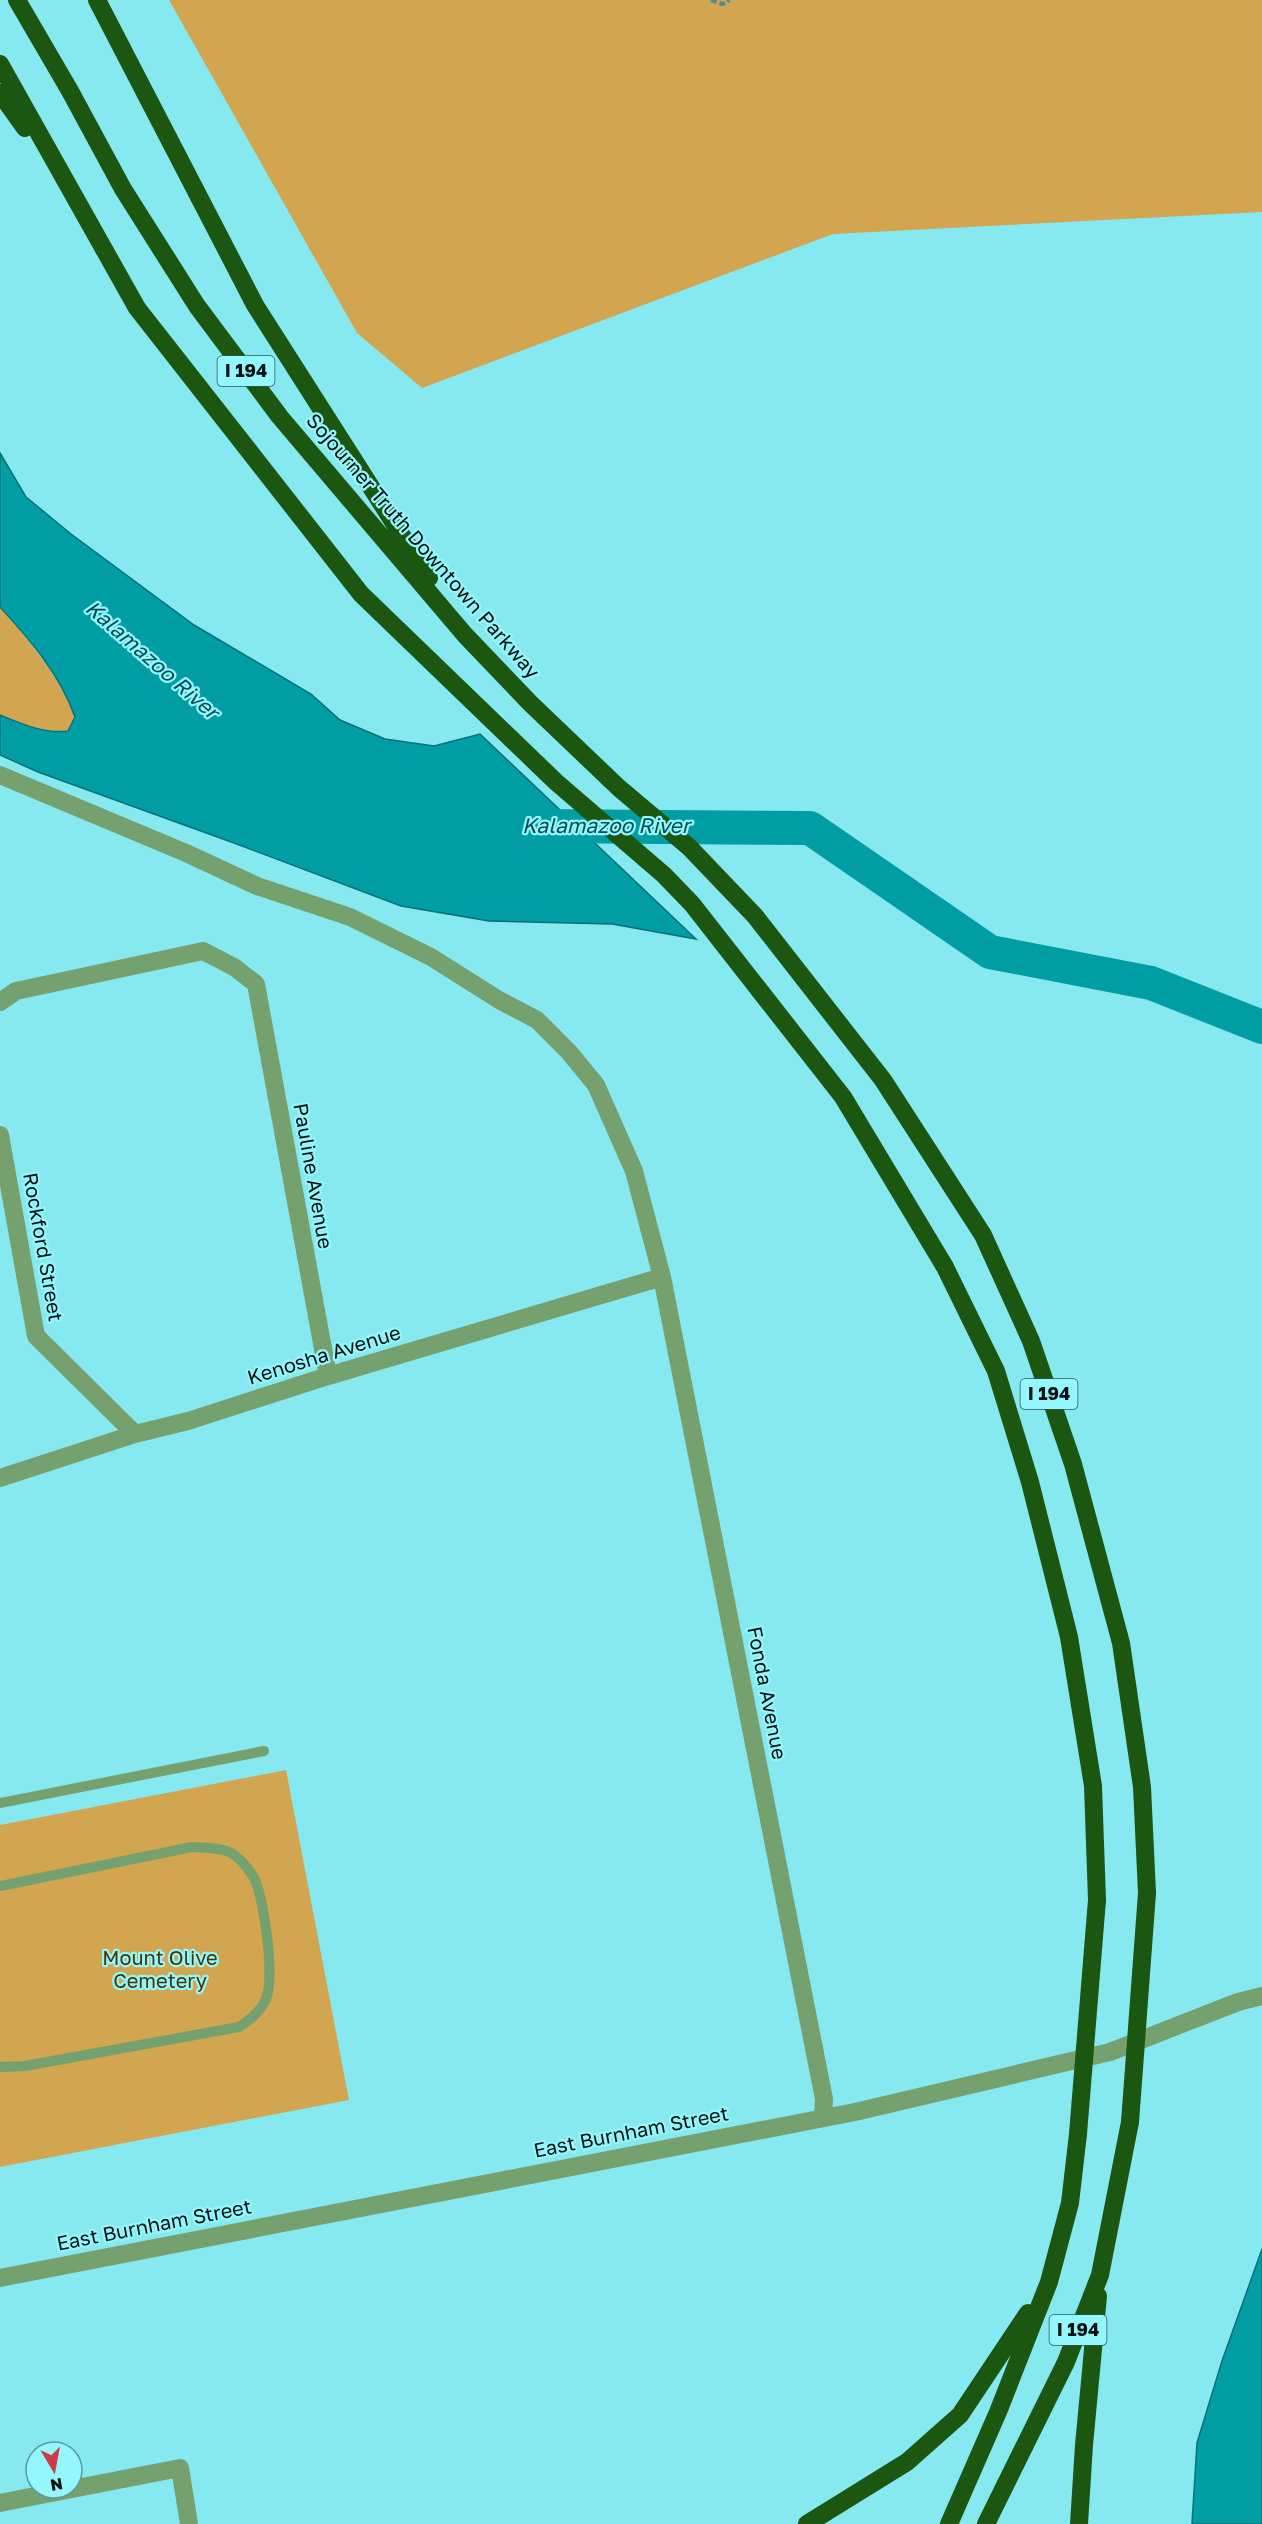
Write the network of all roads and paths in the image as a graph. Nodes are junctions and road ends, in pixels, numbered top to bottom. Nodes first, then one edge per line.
1 (16, 0) edge
2 (97, 0) edge
3 (711, 0) edge
4 (729, 0) edge
5 (0, 64) edge
6 (0, 93) edge
7 (87, 217) junction
8 (465, 635) junction
9 (0, 775) edge
10 (0, 1002) edge
11 (0, 1135) edge
12 (662, 1277) junction
13 (328, 1376) junction
14 (135, 1434) junction
15 (0, 1479) edge
16 (264, 1751) dead end
17 (0, 1803) edge
18 (0, 1886) edge
19 (1262, 1996) edge
20 (0, 2067) edge
21 (823, 2118) junction
22 (1100, 2275) junction
23 (0, 2278) edge
24 (1046, 2286) junction
25 (0, 2503) edge
26 (189, 2524) edge
27 (807, 2524) edge
28 (949, 2524) edge
29 (986, 2524) edge
30 (1079, 2524) edge

1 - 8 highway, Sojourner Truth Downtown Parkway / I 194
2 - 8 highway
3 - 4 path
5 - 7 highway, I 194
6 - 7 highway
7 - 24 highway, I 194, bridge
8 - 22 highway, Sojourner Truth Downtown Parkway / I 194, bridge
9 - 12 street, Fonda Avenue
10 - 13 street, Pauline Avenue
11 - 14 street, Rockford Street
12 - 13 street, Kenosha Avenue
12 - 21 street, Fonda Avenue
13 - 14 street, Kenosha Avenue
14 - 15 street, Kenosha Avenue
16 - 17 lane
18 - 20 lane
19 - 21 street, East Burnham Street
21 - 23 street, East Burnham Street
22 - 29 highway, Sojourner Truth Downtown Parkway / I 194
22 - 30 highway
24 - 27 highway
24 - 28 highway, I 194
25 - 26 street

